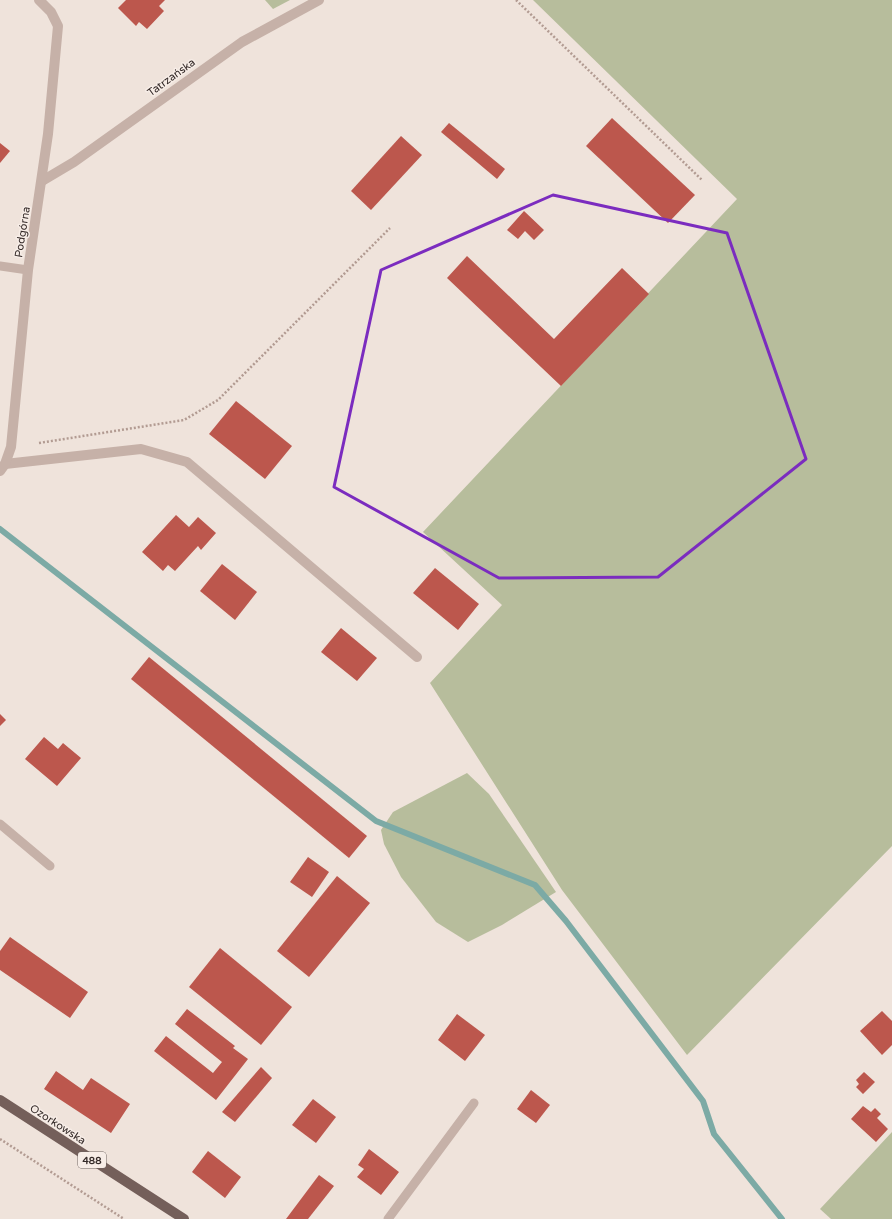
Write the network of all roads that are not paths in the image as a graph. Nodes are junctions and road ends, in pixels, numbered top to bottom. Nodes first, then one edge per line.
1 (39, 0) edge
2 (319, 0) edge
3 (42, 181) junction
4 (0, 266) edge
5 (28, 270) junction
6 (2, 468) edge
7 (417, 657) dead end
8 (0, 824) edge
9 (50, 866) dead end
10 (0, 1100) edge
11 (474, 1103) dead end
12 (184, 1219) edge
13 (388, 1219) edge

1 - 3 street, Podgórna
2 - 3 street, Tatrzańska
3 - 5 street, Podgórna
4 - 5 lane
5 - 6 street, Podgórna
6 - 7 street
8 - 9 lane
10 - 12 main road, Ozorkowska / 488
11 - 13 lane

